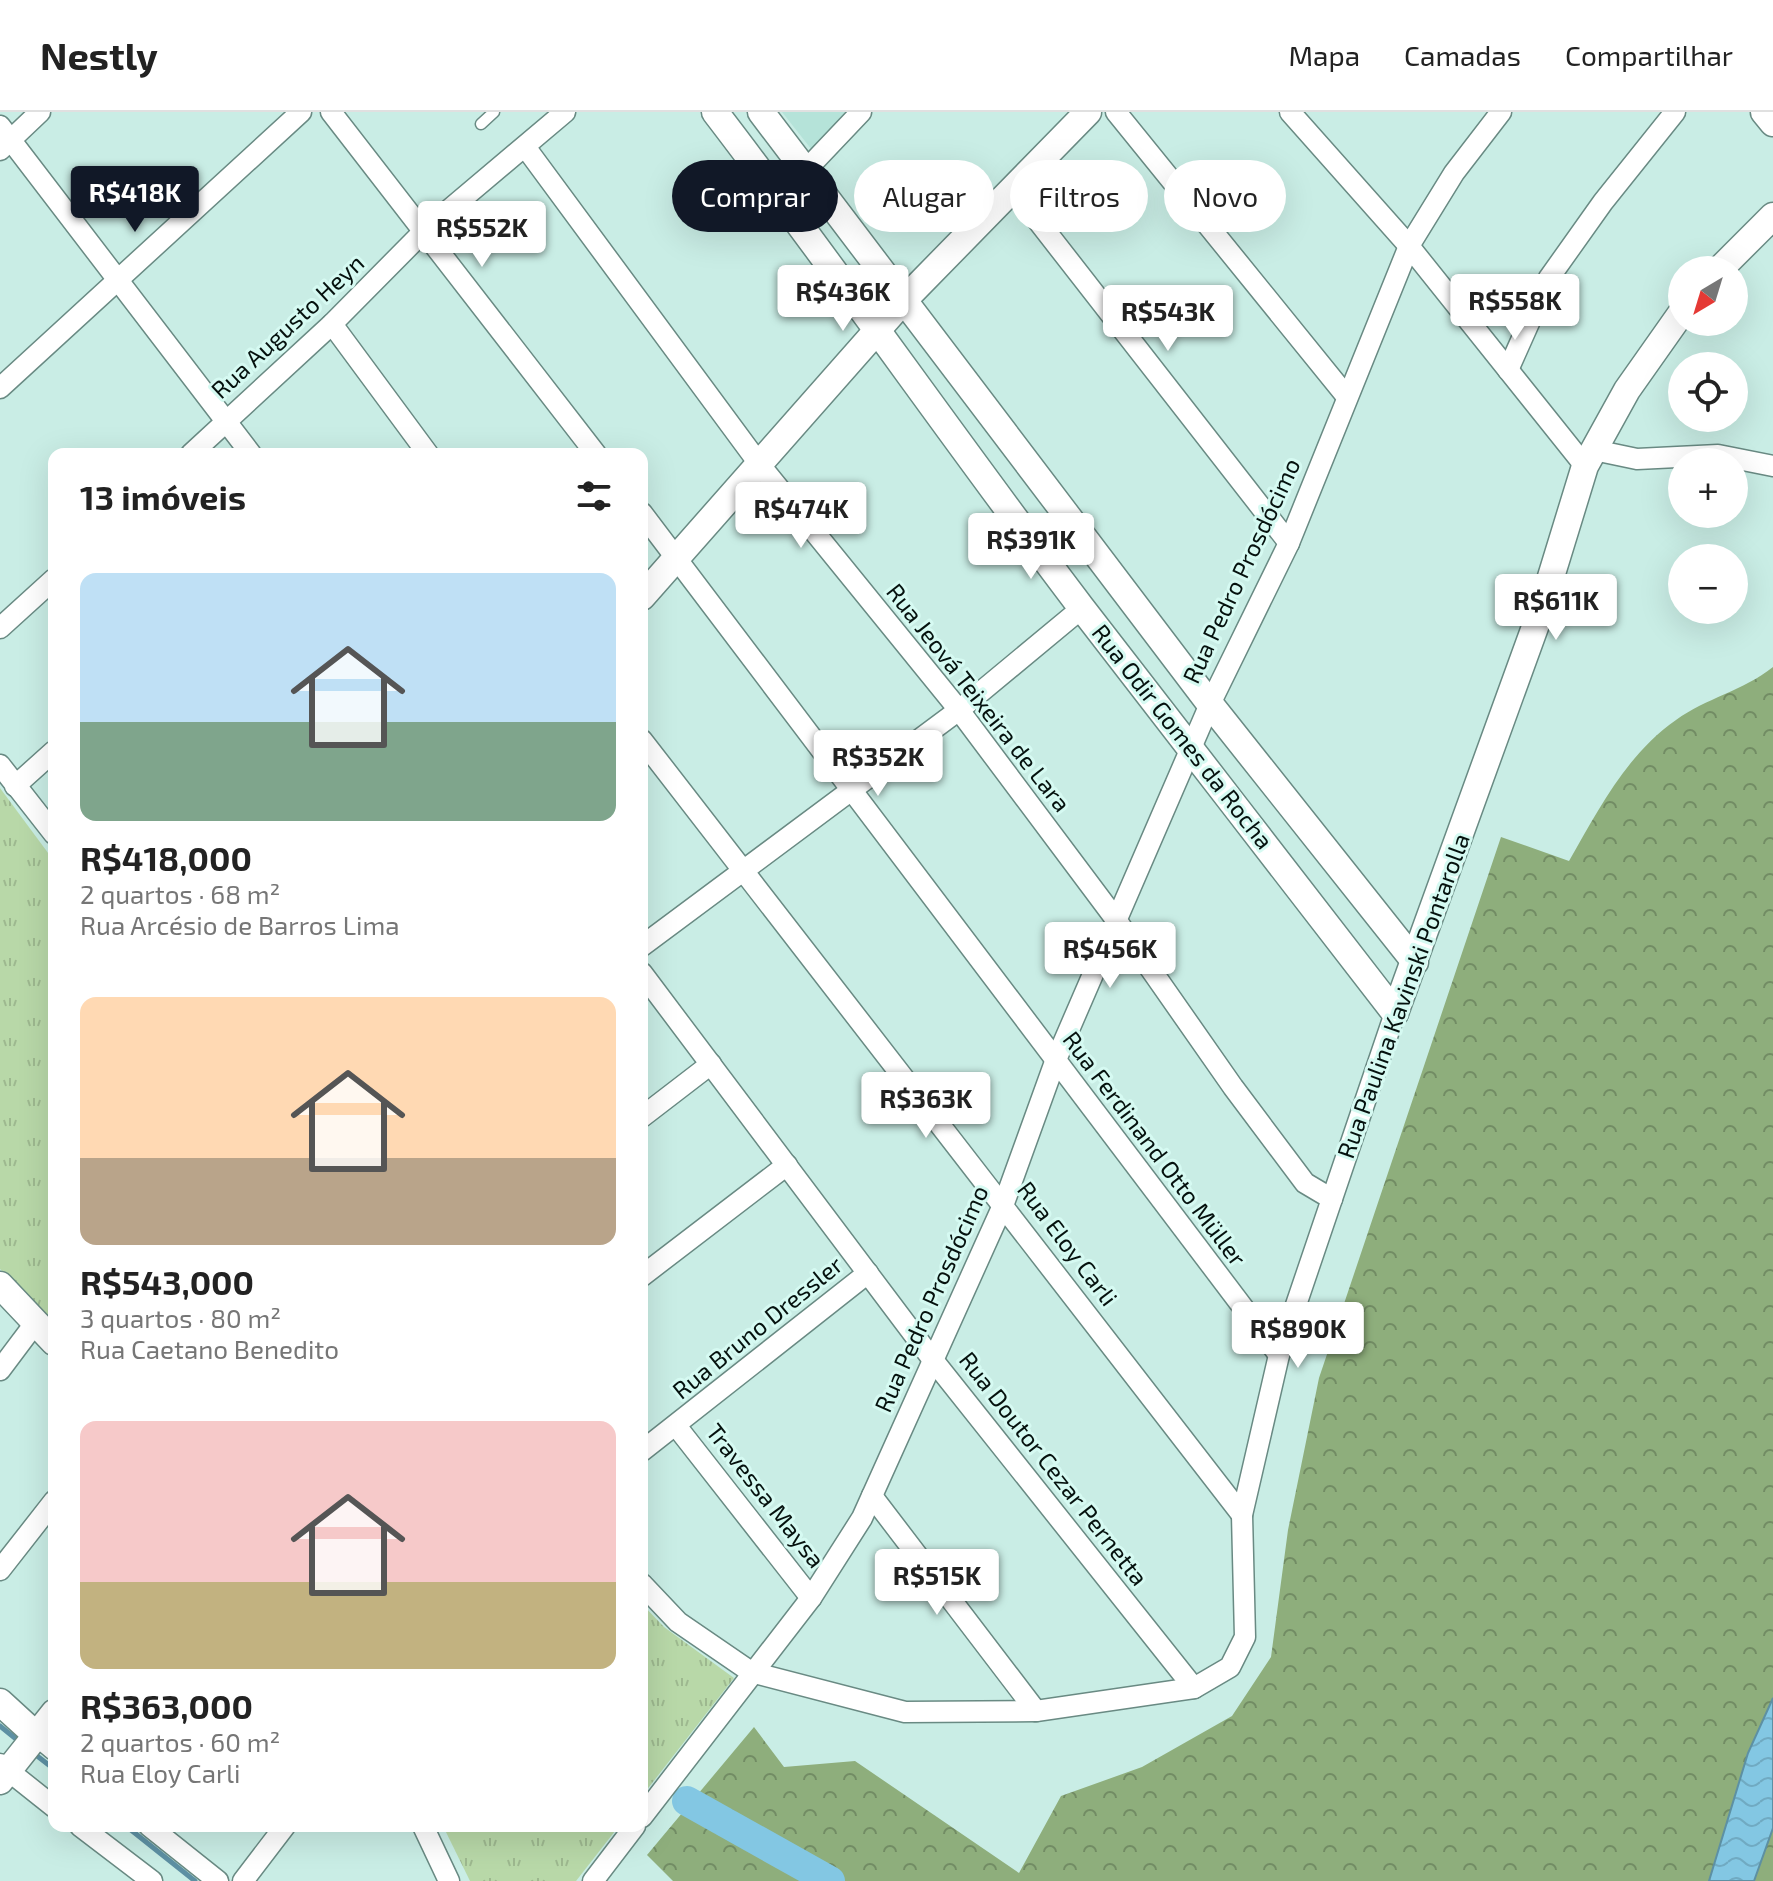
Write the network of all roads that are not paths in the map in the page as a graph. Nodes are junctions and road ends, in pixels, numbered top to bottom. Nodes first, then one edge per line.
1 (40, 112) edge
2 (301, 112) edge
3 (331, 112) edge
4 (494, 112) edge
5 (565, 112) edge
6 (715, 112) edge
7 (761, 112) edge
8 (861, 112) edge
9 (1088, 112) edge
10 (1116, 112) edge
11 (1501, 112) edge
12 (1675, 112) edge
13 (1764, 112) edge
14 (1298, 115) edge
15 (1773, 123) edge
16 (481, 124) dead end
17 (4, 138) edge
18 (526, 148) junction
19 (797, 160) edge
20 (815, 160) edge
21 (1041, 160) edge
22 (1010, 192) edge
23 (838, 215) edge
24 (1773, 216) edge
25 (424, 231) junction
26 (1047, 232) edge
27 (1409, 246) junction
28 (1733, 256) edge
29 (117, 280) junction
30 (903, 301) junction
31 (332, 324) junction
32 (877, 332) junction
33 (1668, 332) edge
34 (1508, 370) junction
35 (0, 388) edge
36 (1347, 397) junction
37 (227, 421) junction
38 (198, 448) edge
39 (247, 448) edge
40 (424, 448) edge
41 (591, 448) edge
42 (1590, 458) junction
43 (760, 465) junction
44 (1773, 466) edge
45 (648, 521) edge
46 (1289, 543) junction
47 (678, 560) junction
48 (48, 584) edge
49 (648, 591) edge
50 (1082, 608) junction
51 (0, 628) edge
52 (1210, 704) junction
53 (959, 710) junction
54 (1192, 747) junction
55 (648, 748) edge
56 (48, 756) edge
57 (0, 765) edge
58 (15, 786) junction
59 (851, 791) junction
60 (48, 827) edge
61 (743, 870) junction
62 (1117, 921) junction
63 (648, 941) edge
64 (1415, 962) junction
65 (648, 981) edge
66 (1395, 1013) junction
67 (1055, 1062) junction
68 (711, 1064) junction
69 (648, 1112) edge
70 (787, 1165) junction
71 (1332, 1199) junction
72 (1004, 1203) junction
73 (648, 1271) edge
74 (868, 1273) junction
75 (0, 1285) edge
76 (36, 1322) junction
77 (48, 1335) edge
78 (1279, 1355) junction
79 (933, 1360) junction
80 (0, 1370) edge
81 (677, 1427) junction
82 (648, 1447) edge
83 (872, 1496) junction
84 (48, 1509) edge
85 (1242, 1515) junction
86 (0, 1570) edge
87 (648, 1590) edge
88 (811, 1598) junction
89 (751, 1672) junction
90 (1194, 1688) junction
91 (0, 1702) edge
92 (1036, 1711) junction
93 (40, 1742) edge
94 (5, 1770) edge
95 (48, 1802) edge
96 (648, 1809) edge
97 (88, 1832) edge
98 (157, 1832) edge
99 (280, 1832) edge
100 (426, 1832) edge
101 (630, 1832) edge
102 (152, 1881) edge
103 (218, 1881) edge
104 (243, 1881) edge
105 (449, 1881) edge
106 (593, 1881) edge

1 - 17 street
2 - 29 street
3 - 25 street
4 - 16 lane
5 - 18 street, Rua Augusto Heyn
6 - 32 street, Rua Odir Gomes da Rocha
7 - 19 street, Rua Odir Gomes da Rocha
8 - 20 street
9 - 21 street
10 - 36 street
11 - 27 street, Rua Pedro Prosdócimo
12 - 34 street
13 - 15 street
14 - 27 street
17 - 29 street
18 - 25 street, Rua Augusto Heyn
18 - 43 street, Rua Jeová Teixeira de Lara
22 - 30 street
23 - 30 street, Rua Odir Gomes da Rocha
24 - 28 street
25 - 31 street, Rua Augusto Heyn
25 - 41 street
26 - 46 street
27 - 34 street
27 - 36 street, Rua Pedro Prosdócimo
29 - 35 street
29 - 37 street
30 - 32 street
30 - 52 street, Rua Odir Gomes da Rocha
31 - 37 street, Rua Augusto Heyn
31 - 40 street
32 - 43 street
32 - 50 street, Rua Odir Gomes da Rocha
33 - 42 street, Rua Paulina Kavinski Pontarolla
34 - 42 street
36 - 46 street, Rua Pedro Prosdócimo
37 - 38 street, Rua Augusto Heyn
37 - 39 street
42 - 44 street
42 - 64 street, Rua Paulina Kavinski Pontarolla
43 - 47 street
43 - 53 street, Rua Jeová Teixeira de Lara
45 - 47 street, Rua Ferdinand Otto Müller
46 - 52 street, Rua Pedro Prosdócimo
47 - 49 street
47 - 59 street, Rua Ferdinand Otto Müller
48 - 51 street
50 - 53 street
50 - 54 street, Rua Odir Gomes da Rocha
52 - 54 street, Rua Pedro Prosdócimo
52 - 64 street, Rua Odir Gomes da Rocha
53 - 59 street
53 - 62 street, Rua Jeová Teixeira de Lara
54 - 62 street, Rua Pedro Prosdócimo
54 - 66 street, Rua Odir Gomes da Rocha
55 - 61 street, Rua Eloy Carli
56 - 58 street
57 - 58 street
58 - 60 street
59 - 61 street
59 - 67 street, Rua Ferdinand Otto Müller
61 - 63 street
61 - 72 street, Rua Eloy Carli
62 - 67 street, Rua Pedro Prosdócimo
62 - 71 street, Rua Jeová Teixeira de Lara
64 - 66 street, Rua Paulina Kavinski Pontarolla
65 - 68 street, Rua Doutor Cezar Pernetta
66 - 71 street, Rua Paulina Kavinski Pontarolla
67 - 72 street, Rua Pedro Prosdócimo
67 - 78 street, Rua Ferdinand Otto Müller
68 - 69 street
68 - 70 street, Rua Doutor Cezar Pernetta
70 - 73 street
70 - 74 street, Rua Doutor Cezar Pernetta
71 - 78 street, Rua Paulina Kavinski Pontarolla
72 - 79 street, Rua Pedro Prosdócimo
72 - 85 street, Rua Eloy Carli
74 - 79 street, Rua Doutor Cezar Pernetta
74 - 81 street, Rua Bruno Dressler
75 - 76 street
76 - 77 street
76 - 80 street
78 - 85 street, Rua Paulina Kavinski Pontarolla
79 - 83 street, Rua Pedro Prosdócimo
79 - 90 street, Rua Doutor Cezar Pernetta
81 - 82 street, Rua Bruno Dressler
81 - 88 street, Travessa Maysa
83 - 88 street, Rua Pedro Prosdócimo
83 - 92 street
84 - 86 street
85 - 90 street, Rua Paulina Kavinski Pontarolla
87 - 89 street
88 - 89 street, Rua Pedro Prosdócimo
89 - 92 street
89 - 96 street, Rua Pedro Prosdócimo
90 - 92 street
91 - 93 street
93 - 94 street
94 - 95 street
97 - 102 street
98 - 103 street
99 - 104 street
100 - 105 street
101 - 106 street

